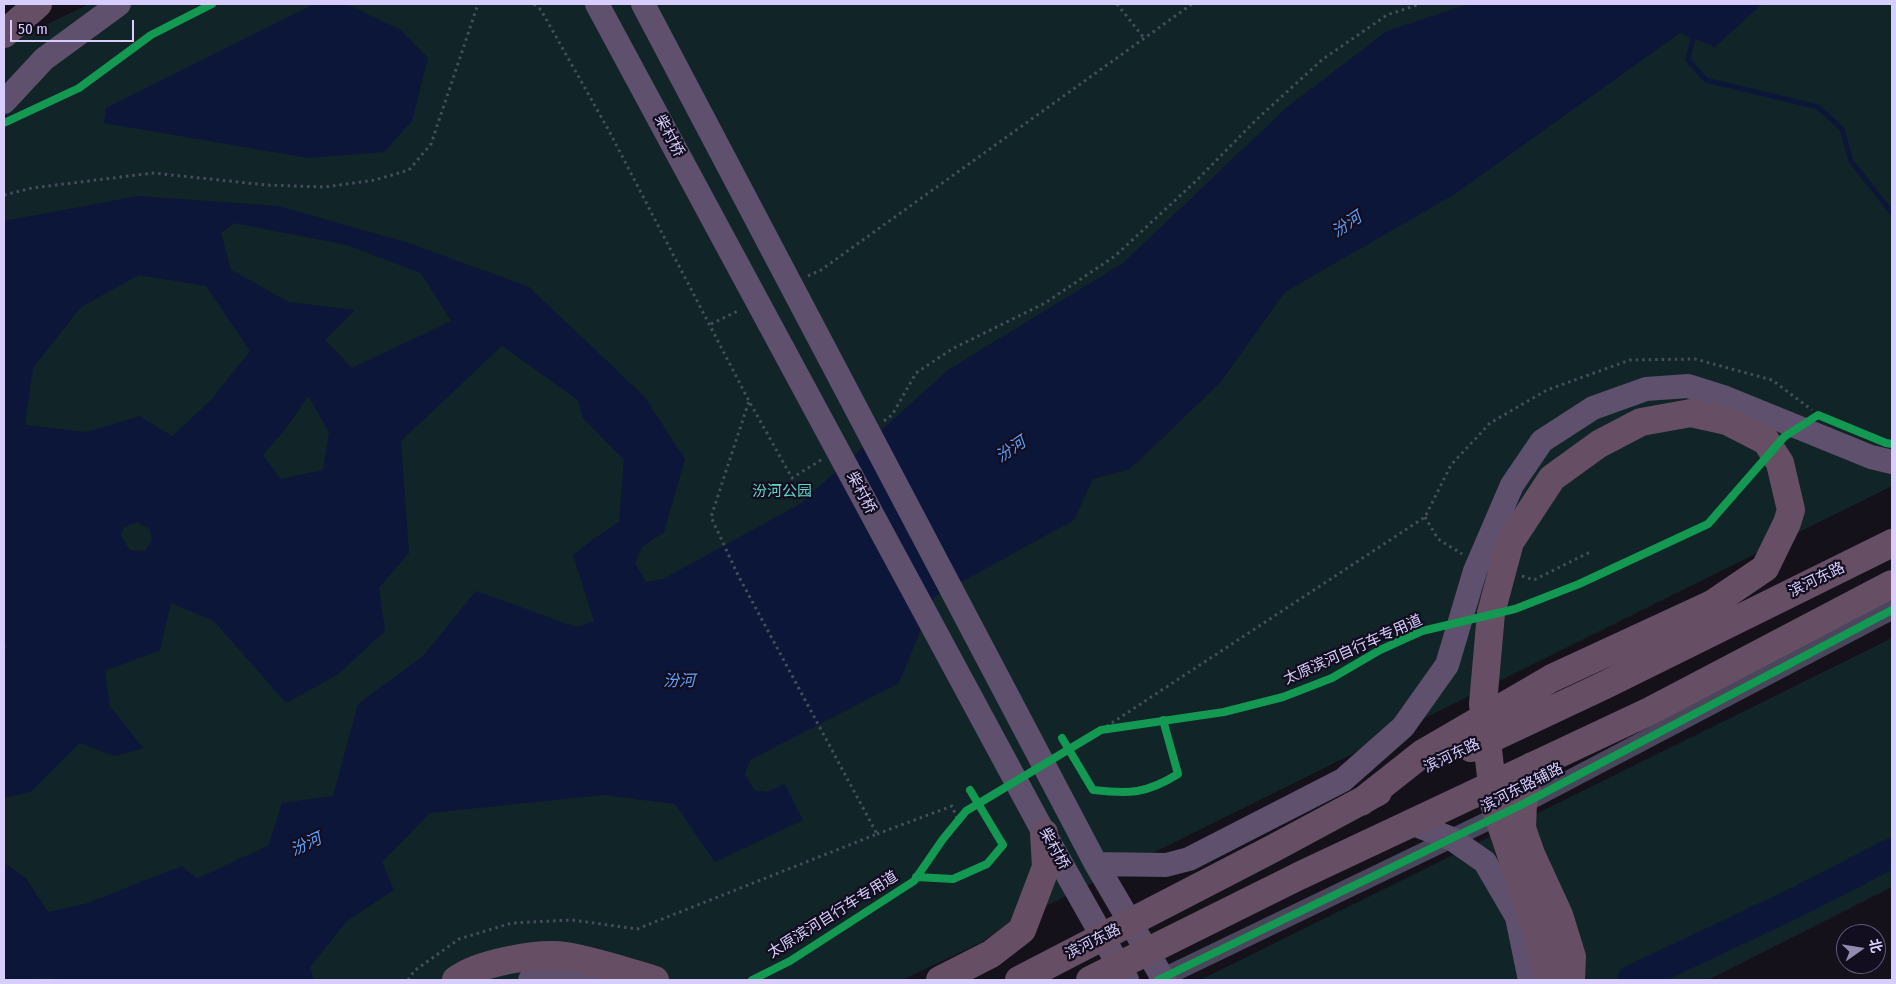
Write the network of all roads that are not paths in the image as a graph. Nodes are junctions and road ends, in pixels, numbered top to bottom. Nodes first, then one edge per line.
1 (26, 4) edge
2 (38, 4) edge
3 (119, 4) edge
4 (597, 4) edge
5 (643, 4) edge
6 (4, 15) edge
7 (4, 34) edge
8 (4, 102) edge
9 (1892, 462) edge
10 (1892, 544) edge
11 (1892, 584) edge
12 (1892, 610) edge
13 (1532, 766) junction
14 (1361, 802) junction
15 (1524, 804) junction
16 (1411, 823) junction
17 (1044, 833) junction
18 (1452, 839) junction
19 (1096, 864) junction
20 (456, 980) edge
21 (530, 980) edge
22 (604, 980) edge
23 (655, 980) edge
24 (940, 980) edge
25 (1019, 980) edge
26 (1090, 980) edge
27 (1127, 980) edge
28 (1158, 980) edge
29 (1164, 980) edge
30 (1530, 980) edge
31 (1549, 980) edge
32 (1571, 980) edge

1 - 6 highway
2 - 7 highway
3 - 8 main road
4 - 17 main road, 柴村桥
5 - 19 main road, 柴村桥
9 - 19 main road
10 - 14 highway, 滨河东路
11 - 13 highway
12 - 15 street, 滨河东路辅路
13 - 15 highway
13 - 16 highway
14 - 25 highway, 滨河东路
14 - 31 highway
15 - 18 street, 滨河东路辅路
15 - 32 highway
16 - 18 main road
16 - 26 highway
17 - 24 highway
17 - 27 main road, 柴村桥
18 - 28 street, 滨河东路辅路
18 - 30 main road
19 - 29 main road, 柴村桥
20 - 23 highway
21 - 22 main road

